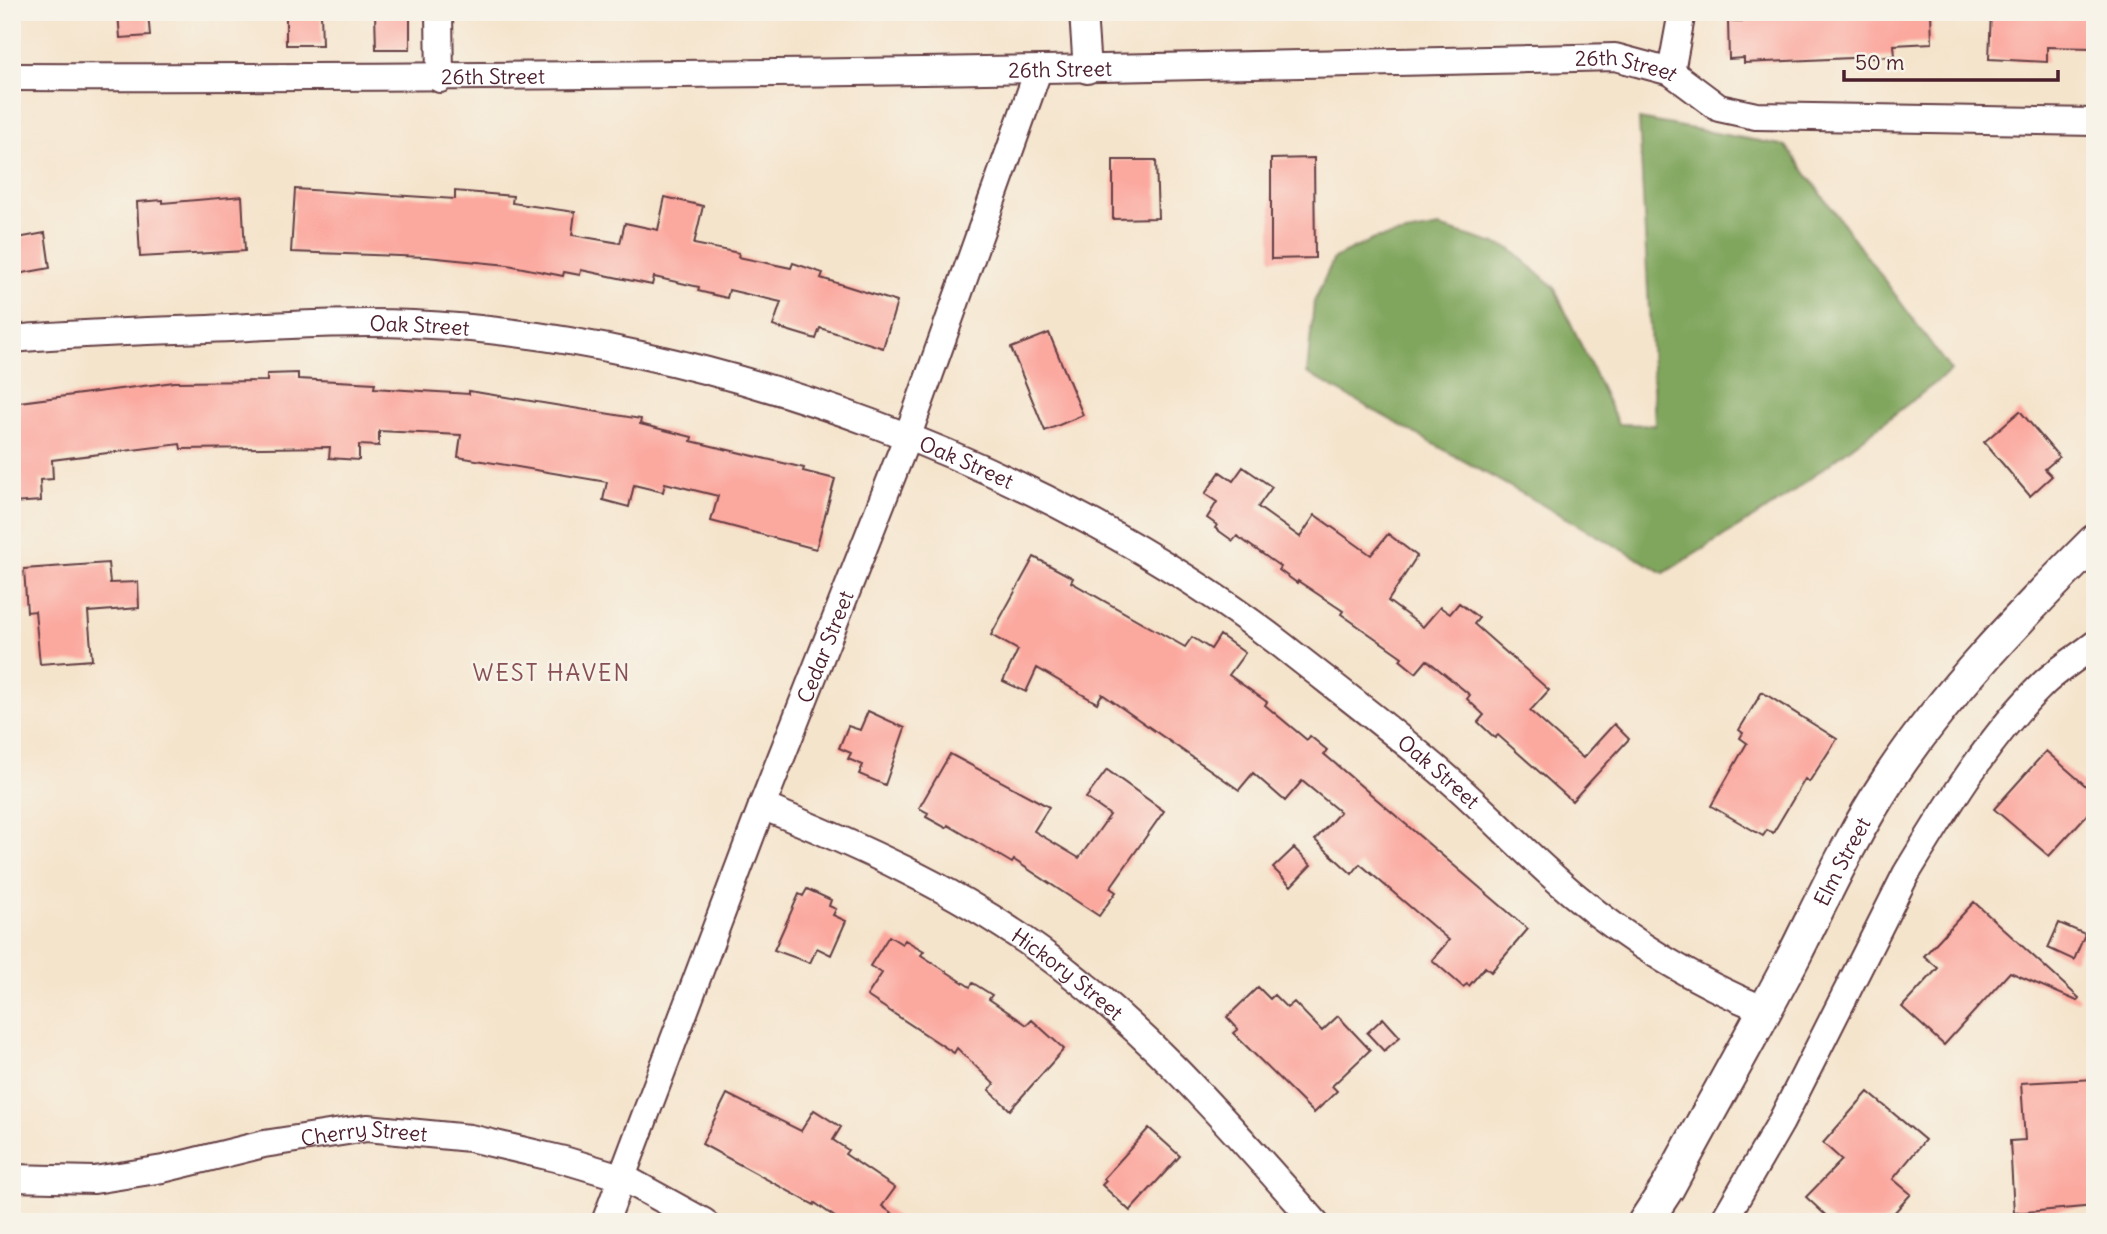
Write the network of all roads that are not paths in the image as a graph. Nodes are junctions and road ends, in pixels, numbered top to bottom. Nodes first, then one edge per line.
1 (439, 12) edge
2 (1083, 12) edge
3 (1682, 12) edge
4 (1087, 70) junction
5 (1038, 71) junction
6 (1671, 72) junction
7 (12, 78) edge
8 (440, 79) junction
9 (2095, 122) edge
10 (12, 339) edge
11 (907, 438) junction
12 (2095, 541) edge
13 (2095, 644) edge
14 (762, 806) junction
15 (1765, 1010) junction
16 (12, 1178) edge
17 (624, 1178) junction
18 (606, 1222) edge
19 (705, 1222) edge
20 (1315, 1222) edge
21 (1645, 1222) edge
22 (1723, 1222) edge

1 - 8 street
2 - 4 street
3 - 6 street
4 - 5 street, 26th Street
4 - 6 street, 26th Street
5 - 8 street, 26th Street
5 - 11 street, Cedar Street
6 - 9 street, 26th Street
7 - 8 street, 26th Street
10 - 11 street, Oak Street
11 - 14 street, Cedar Street
11 - 15 street, Oak Street
12 - 15 street, Elm Street
13 - 22 street
14 - 17 street, Cedar Street
14 - 20 street, Hickory Street
15 - 21 street, Elm Street
16 - 17 street, Cherry Street
17 - 18 street, Cedar Street
17 - 19 street, Cherry Street

